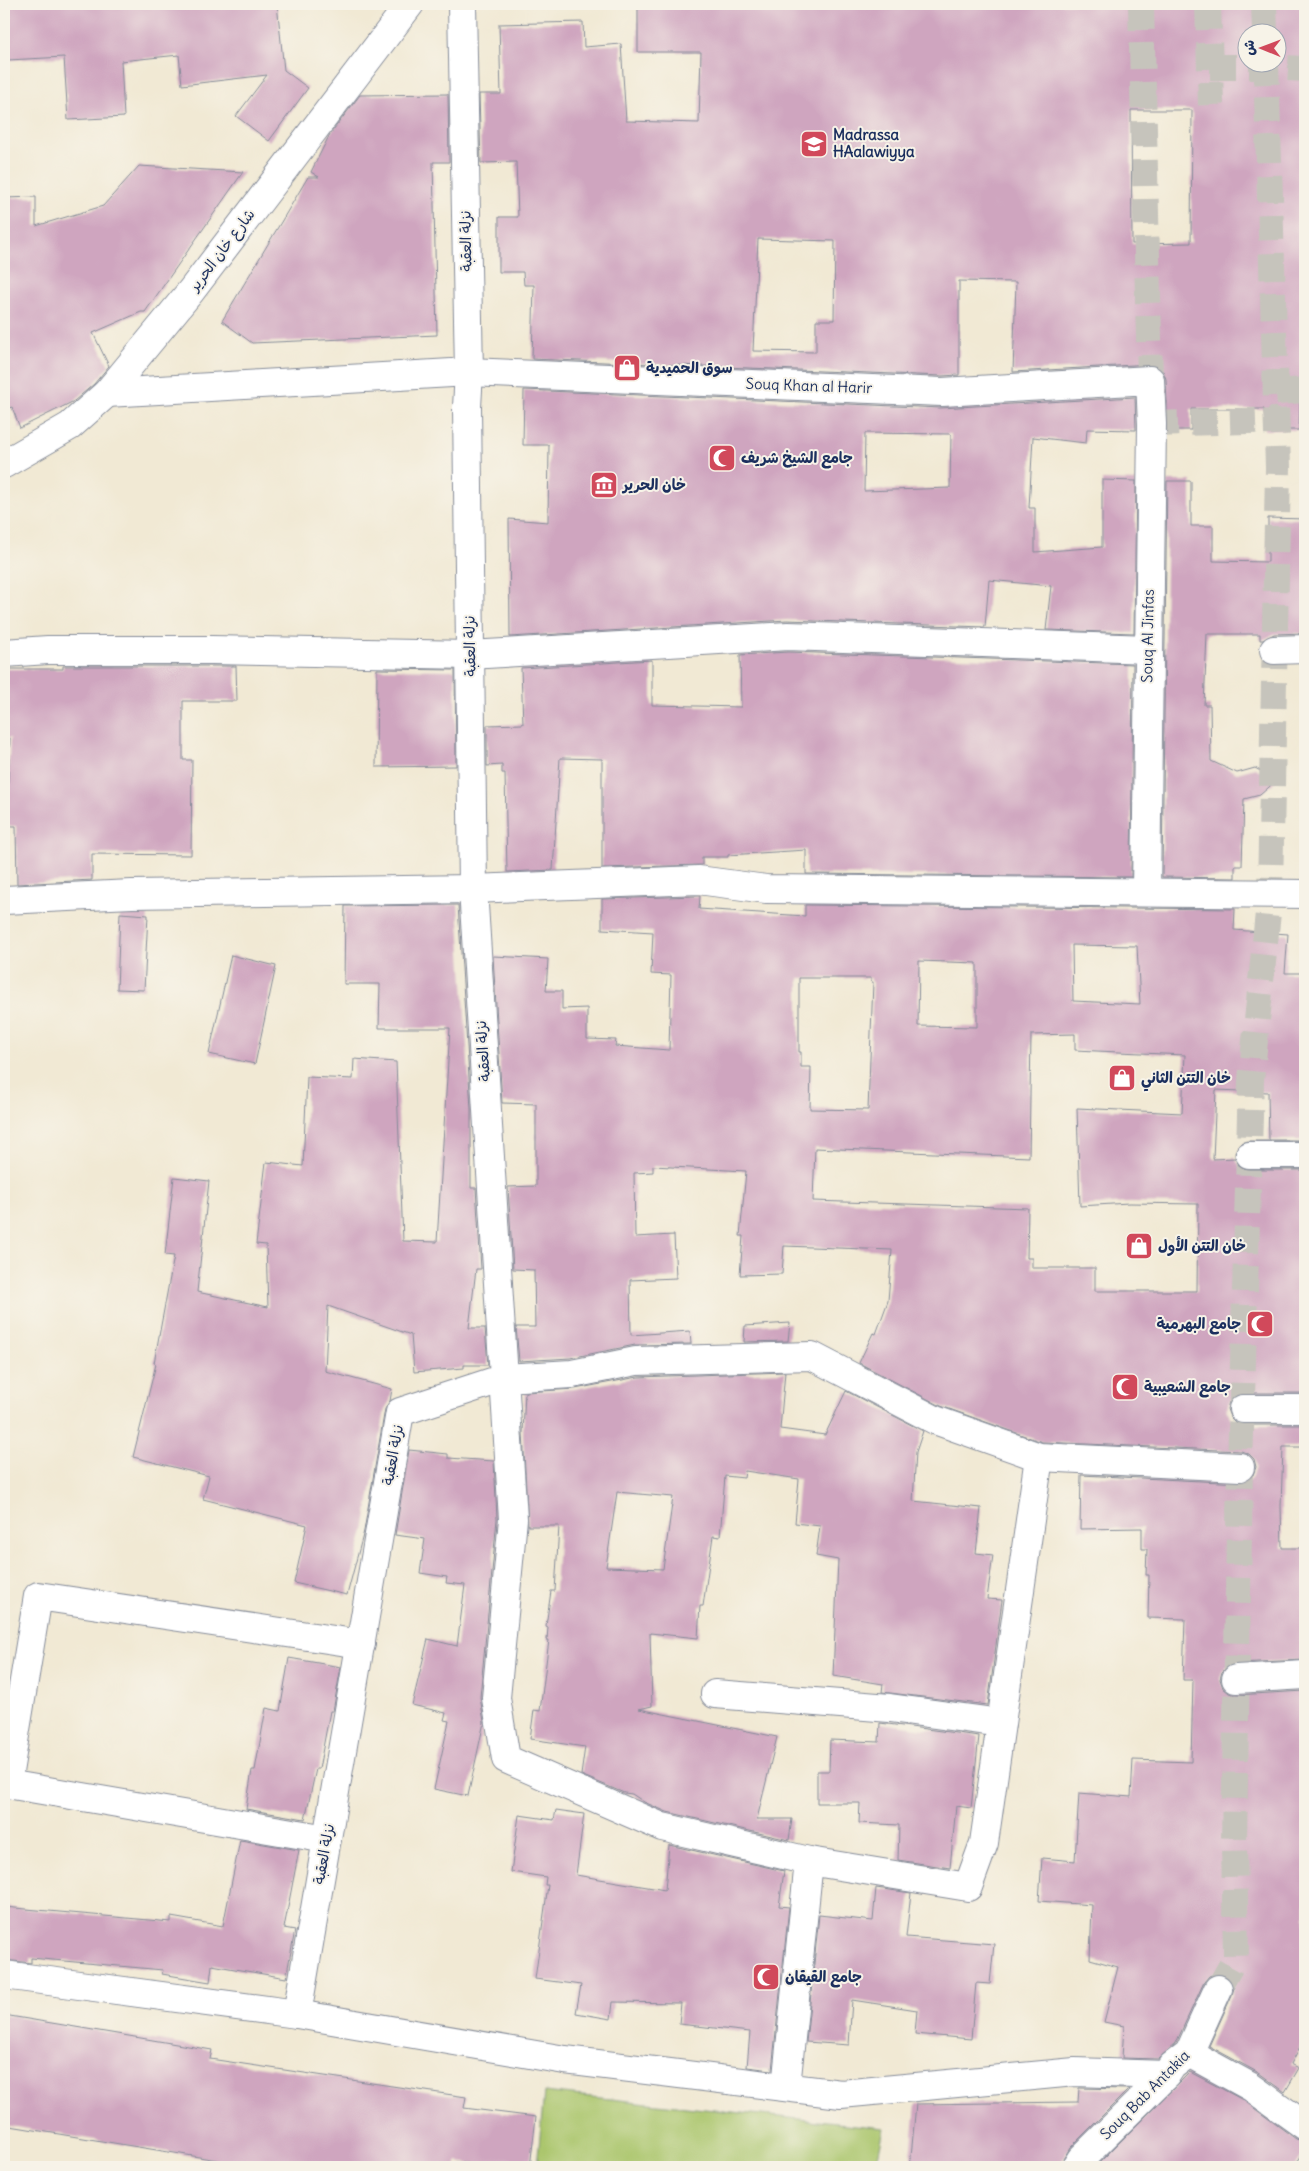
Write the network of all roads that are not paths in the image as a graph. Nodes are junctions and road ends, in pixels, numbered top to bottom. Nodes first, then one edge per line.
1 (410, 4) edge
2 (462, 4) edge
3 (469, 372) junction
4 (107, 393) junction
5 (4, 464) edge
6 (1148, 649) junction
7 (1305, 649) edge
8 (1274, 650) dead end
9 (4, 653) edge
10 (470, 654) junction
11 (473, 889) junction
12 (1146, 892) junction
13 (1305, 894) edge
14 (4, 900) edge
15 (1249, 1155) dead end
16 (1305, 1156) edge
17 (504, 1378) junction
18 (1243, 1409) dead end
19 (1305, 1410) edge
20 (1039, 1457) junction
21 (1240, 1467) dead end
22 (361, 1644) junction
23 (1305, 1676) edge
24 (1236, 1679) dead end
25 (715, 1694) dead end
26 (1001, 1723) junction
27 (327, 1839) junction
28 (808, 1861) junction
29 (4, 1975) edge
30 (1218, 1990) tunnel mouth
31 (297, 2014) junction
32 (1189, 2053) junction
33 (1166, 2076) junction
34 (786, 2087) junction
35 (1305, 2126) edge
36 (1076, 2167) edge

1 - 4 street, شارع خان الحرير
2 - 3 street, نزلة العقبة
3 - 4 street
3 - 6 street, Souq Khan al Harir
3 - 10 street, نزلة العقبة
4 - 5 street, شارع خان الحرير
6 - 10 street
6 - 12 street, Souq Al Jinfas
7 - 8 street
9 - 10 street
10 - 11 street, نزلة العقبة
11 - 12 street
11 - 14 street
11 - 17 street, نزلة العقبة
12 - 13 street
15 - 16 street
17 - 20 street
17 - 22 street, نزلة العقبة
17 - 28 street
18 - 19 street
20 - 21 street
20 - 26 street
22 - 27 street, نزلة العقبة
22 - 27 street
23 - 24 street
25 - 26 street
26 - 28 street
27 - 31 street, نزلة العقبة
28 - 34 street
29 - 31 street
30 - 32 street, Souq Bab Antakia
31 - 34 street
32 - 33 street, Souq Bab Antakia
32 - 35 street
33 - 34 street
33 - 36 street, Souq Bab Antakia

